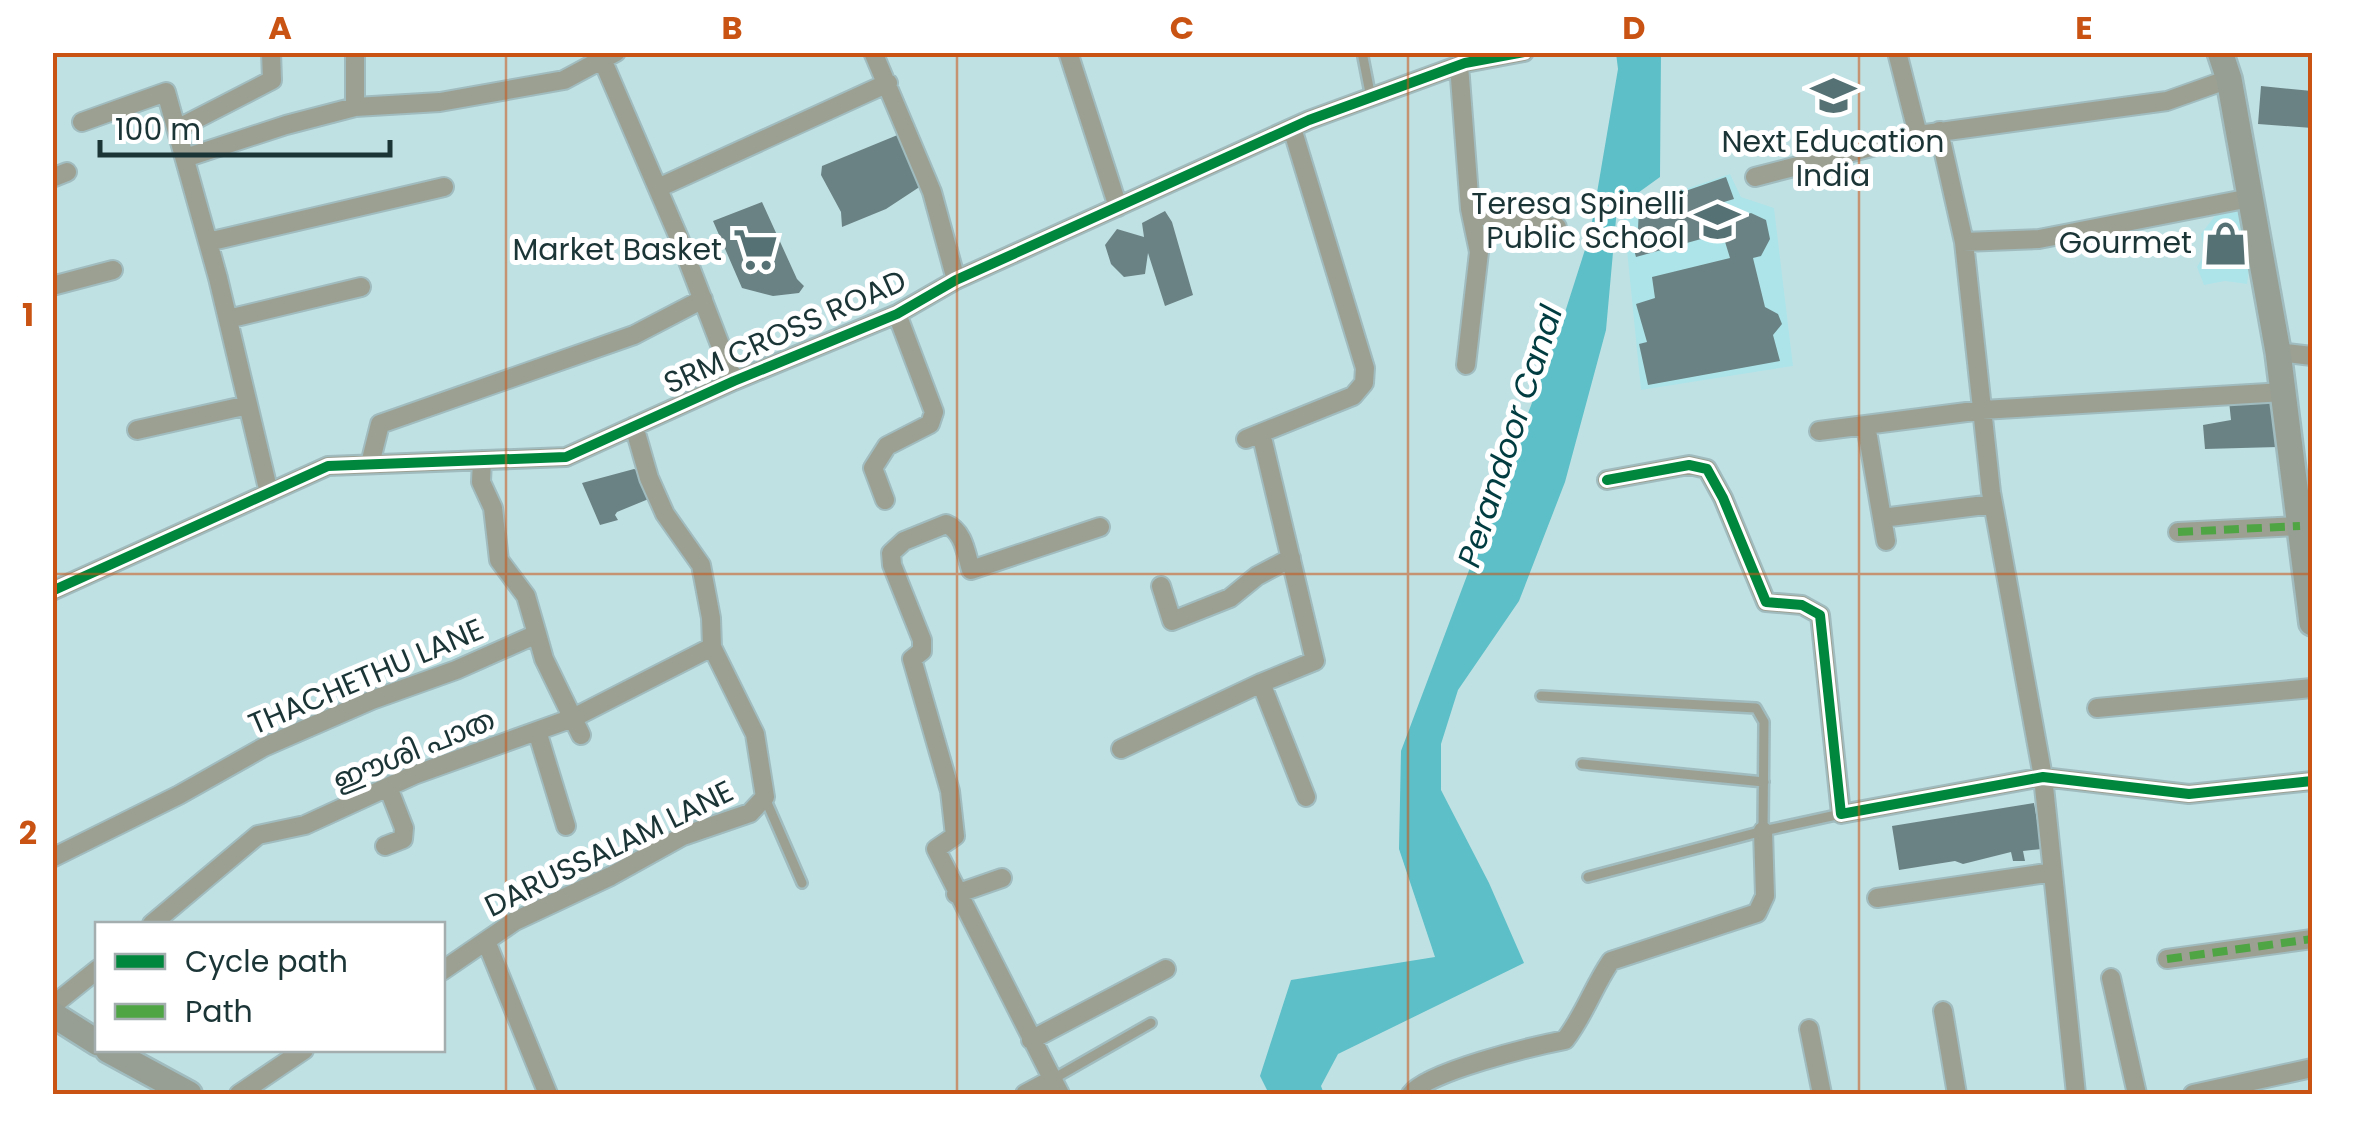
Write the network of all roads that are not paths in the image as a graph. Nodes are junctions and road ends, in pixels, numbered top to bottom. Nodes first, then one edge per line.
1 (270, 52) edge
2 (355, 52) edge
3 (873, 52) edge
4 (1068, 52) edge
5 (1362, 52) edge
6 (1524, 52) edge
7 (1897, 52) edge
8 (2220, 52) edge
9 (606, 54) edge
10 (1460, 65) junction
11 (2229, 79) junction
12 (888, 84) junction
13 (1371, 98) junction
14 (355, 107) junction
15 (82, 122) dead end
16 (1292, 128) junction
17 (177, 129) junction
18 (1940, 131) junction
19 (1918, 134) junction
20 (185, 158) junction
21 (1755, 177) dead end
22 (444, 187) dead end
23 (658, 188) junction
24 (2250, 198) junction
25 (1118, 207) junction
26 (1470, 209) junction
27 (1557, 227) dead end
28 (208, 242) junction
29 (1964, 242) junction
30 (113, 270) dead end
31 (956, 280) junction
32 (52, 286) edge
33 (361, 286) dead end
34 (703, 298) junction
35 (897, 314) junction
36 (228, 319) junction
37 (2278, 352) junction
38 (2312, 356) edge
39 (1466, 365) dead end
40 (734, 381) junction
41 (2284, 392) junction
42 (248, 405) junction
43 (1982, 410) junction
44 (1866, 425) junction
45 (634, 426) junction
46 (137, 430) dead end
47 (1819, 431) dead end
48 (482, 460) junction
49 (370, 464) junction
50 (1607, 480) dead end
51 (269, 493) junction
52 (885, 500) dead end
53 (1993, 504) junction
54 (1882, 518) junction
55 (2300, 526) junction
56 (1100, 527) dead end
57 (2178, 532) dead end
58 (1886, 541) dead end
59 (1290, 558) junction
60 (1160, 586) dead end
61 (52, 591) edge
62 (2312, 623) edge
63 (537, 634) junction
64 (712, 648) junction
65 (1260, 682) junction
66 (2312, 688) edge
67 (1542, 696) dead end
68 (2098, 708) dead end
69 (577, 726) junction
70 (537, 731) junction
71 (1121, 749) dead end
72 (1582, 764) dead end
73 (2043, 777) junction
74 (2312, 781) edge
75 (1764, 782) junction
76 (388, 787) junction
77 (765, 797) junction
78 (1306, 797) dead end
79 (1841, 814) junction
80 (566, 826) dead end
81 (1763, 831) junction
82 (385, 846) dead end
83 (52, 858) edge
84 (2052, 872) junction
85 (1588, 877) dead end
86 (1002, 878) dead end
87 (802, 883) dead end
88 (956, 894) junction
89 (1877, 898) dead end
90 (154, 922) edge
91 (2312, 939) edge
92 (486, 940) junction
93 (2167, 959) dead end
94 (445, 968) edge
95 (1166, 969) dead end
96 (95, 972) edge
97 (2111, 978) dead end
98 (52, 1010) edge
99 (1943, 1011) dead end
100 (1151, 1023) dead end
101 (1810, 1029) dead end
102 (1031, 1040) junction
103 (95, 1041) edge
104 (112, 1052) edge
105 (301, 1052) edge
106 (2312, 1068) edge
107 (1056, 1087) edge
108 (189, 1094) edge
109 (239, 1094) edge
110 (548, 1094) edge
111 (1025, 1094) edge
112 (1410, 1094) edge
113 (1822, 1094) edge
114 (1956, 1094) edge
115 (2076, 1094) edge
116 (2137, 1094) edge
117 (2193, 1094) edge

1 - 17 street
2 - 14 street
3 - 12 street
4 - 25 street
5 - 13 lane
6 - 10 street, SRM CROSS ROAD
7 - 19 street
8 - 11 main road
9 - 14 street
9 - 23 street
10 - 13 street, SRM CROSS ROAD
10 - 26 street
11 - 18 street
11 - 24 main road
12 - 23 street
12 - 31 street
13 - 16 street, SRM CROSS ROAD
14 - 20 street
15 - 17 street
16 - 25 street, SRM CROSS ROAD
16 - 59 street
17 - 20 street
18 - 19 street
18 - 29 street
19 - 21 street
20 - 28 street
22 - 28 street
23 - 34 street
24 - 29 street
24 - 37 main road
25 - 31 street, SRM CROSS ROAD
26 - 27 street
26 - 39 street
28 - 36 street
29 - 43 street
30 - 32 street
31 - 35 street, SRM CROSS ROAD
33 - 36 street
34 - 40 street
34 - 49 street
35 - 40 street, SRM CROSS ROAD
35 - 52 street
36 - 42 street
37 - 38 street
37 - 41 main road
40 - 45 street, SRM CROSS ROAD
41 - 43 street
41 - 55 main road
42 - 46 street
42 - 51 street
43 - 44 street
43 - 53 street
44 - 47 street
44 - 54 street
45 - 48 street, SRM CROSS ROAD
45 - 64 street, DARUSSALAM LANE
48 - 49 street, SRM CROSS ROAD
48 - 63 street
49 - 51 street, SRM CROSS ROAD
50 - 79 street
51 - 61 street, SRM CROSS ROAD
53 - 54 street
53 - 73 street
54 - 58 street
55 - 57 street
55 - 62 main road
56 - 88 street
59 - 60 street
59 - 65 street
63 - 69 street
63 - 83 street, THACHETHU LANE
64 - 69 street, ഈശി പാത
64 - 77 street, DARUSSALAM LANE
65 - 71 street
65 - 78 street
66 - 68 street
67 - 75 lane
69 - 70 street, ഈശി പാത
70 - 76 street, ഈശി പാത
70 - 80 street
72 - 75 lane
73 - 74 street
73 - 79 street
73 - 84 street
75 - 81 lane
76 - 82 street
76 - 90 street, ഈശി പാത
77 - 87 lane
77 - 92 street, DARUSSALAM LANE
79 - 81 lane
81 - 85 lane
81 - 112 street
84 - 89 street
84 - 115 street
86 - 88 street
88 - 102 street
91 - 93 street
92 - 94 street, DARUSSALAM LANE
92 - 110 street
95 - 102 street
96 - 98 street
97 - 116 street
98 - 103 main road
99 - 114 street
100 - 107 lane
101 - 113 street
102 - 107 street
104 - 108 main road
105 - 109 street
106 - 117 street
107 - 111 street

